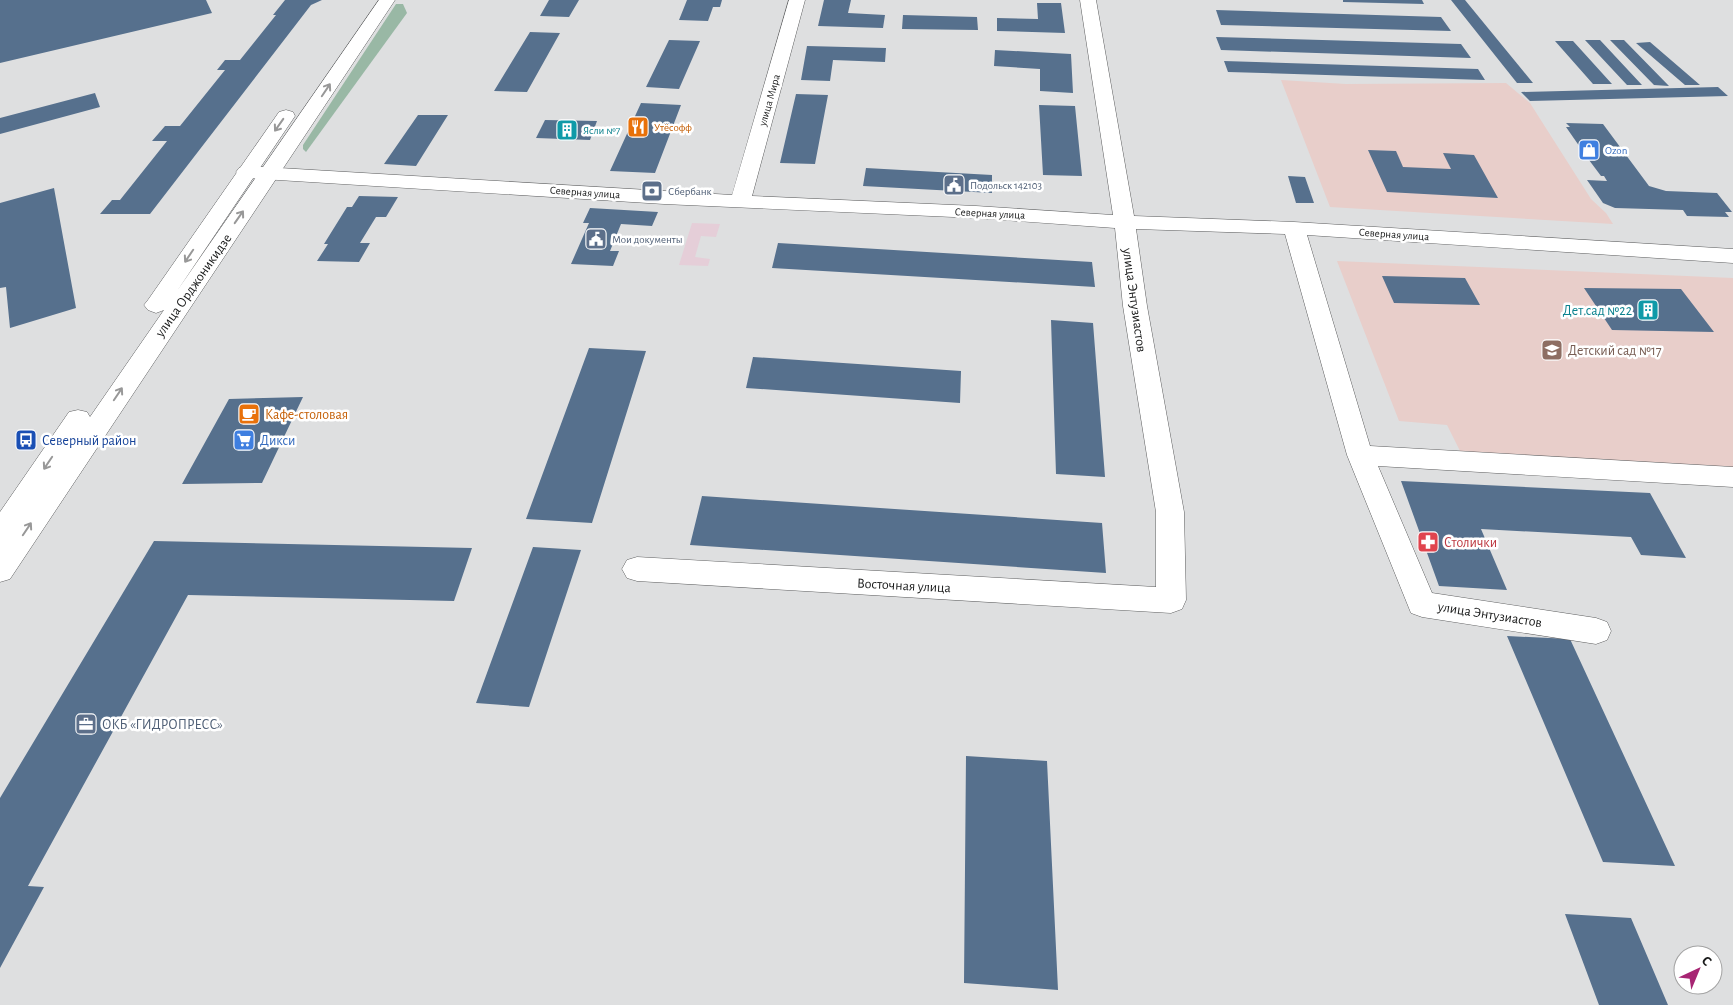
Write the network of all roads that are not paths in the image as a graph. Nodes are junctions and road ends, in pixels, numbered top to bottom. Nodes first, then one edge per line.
1 (368, 0) edge
2 (387, 0) edge
3 (797, 0) edge
4 (1088, 0) edge
5 (315, 75) dead end
6 (298, 100) dead end
7 (258, 173) junction
8 (742, 200) junction
9 (1125, 222) junction
10 (1294, 228) junction
11 (1733, 256) edge
12 (1360, 455) junction
13 (1733, 477) edge
14 (0, 534) edge
15 (637, 569) dead end
16 (0, 570) edge
17 (1171, 600) joint
18 (1596, 631) dead end

1 - 5 street
7 -> 2 street, улица Орджоникидзе
3 - 8 street, улица Мира
4 - 9 street, улица Энтузиастов
6 -> 7 street, улица Орджоникидзе
7 - 8 street, Северная улица
7 -> 14 street, улица Орджоникидзе
16 -> 7 street, улица Орджоникидзе
8 - 9 street, Северная улица
9 - 10 street, Северная улица
9 - 17 street, улица Энтузиастов
10 - 11 street, Северная улица
10 - 12 street, улица Энтузиастов
12 - 13 street
12 - 18 street, улица Энтузиастов
15 - 17 street, Восточная улица

